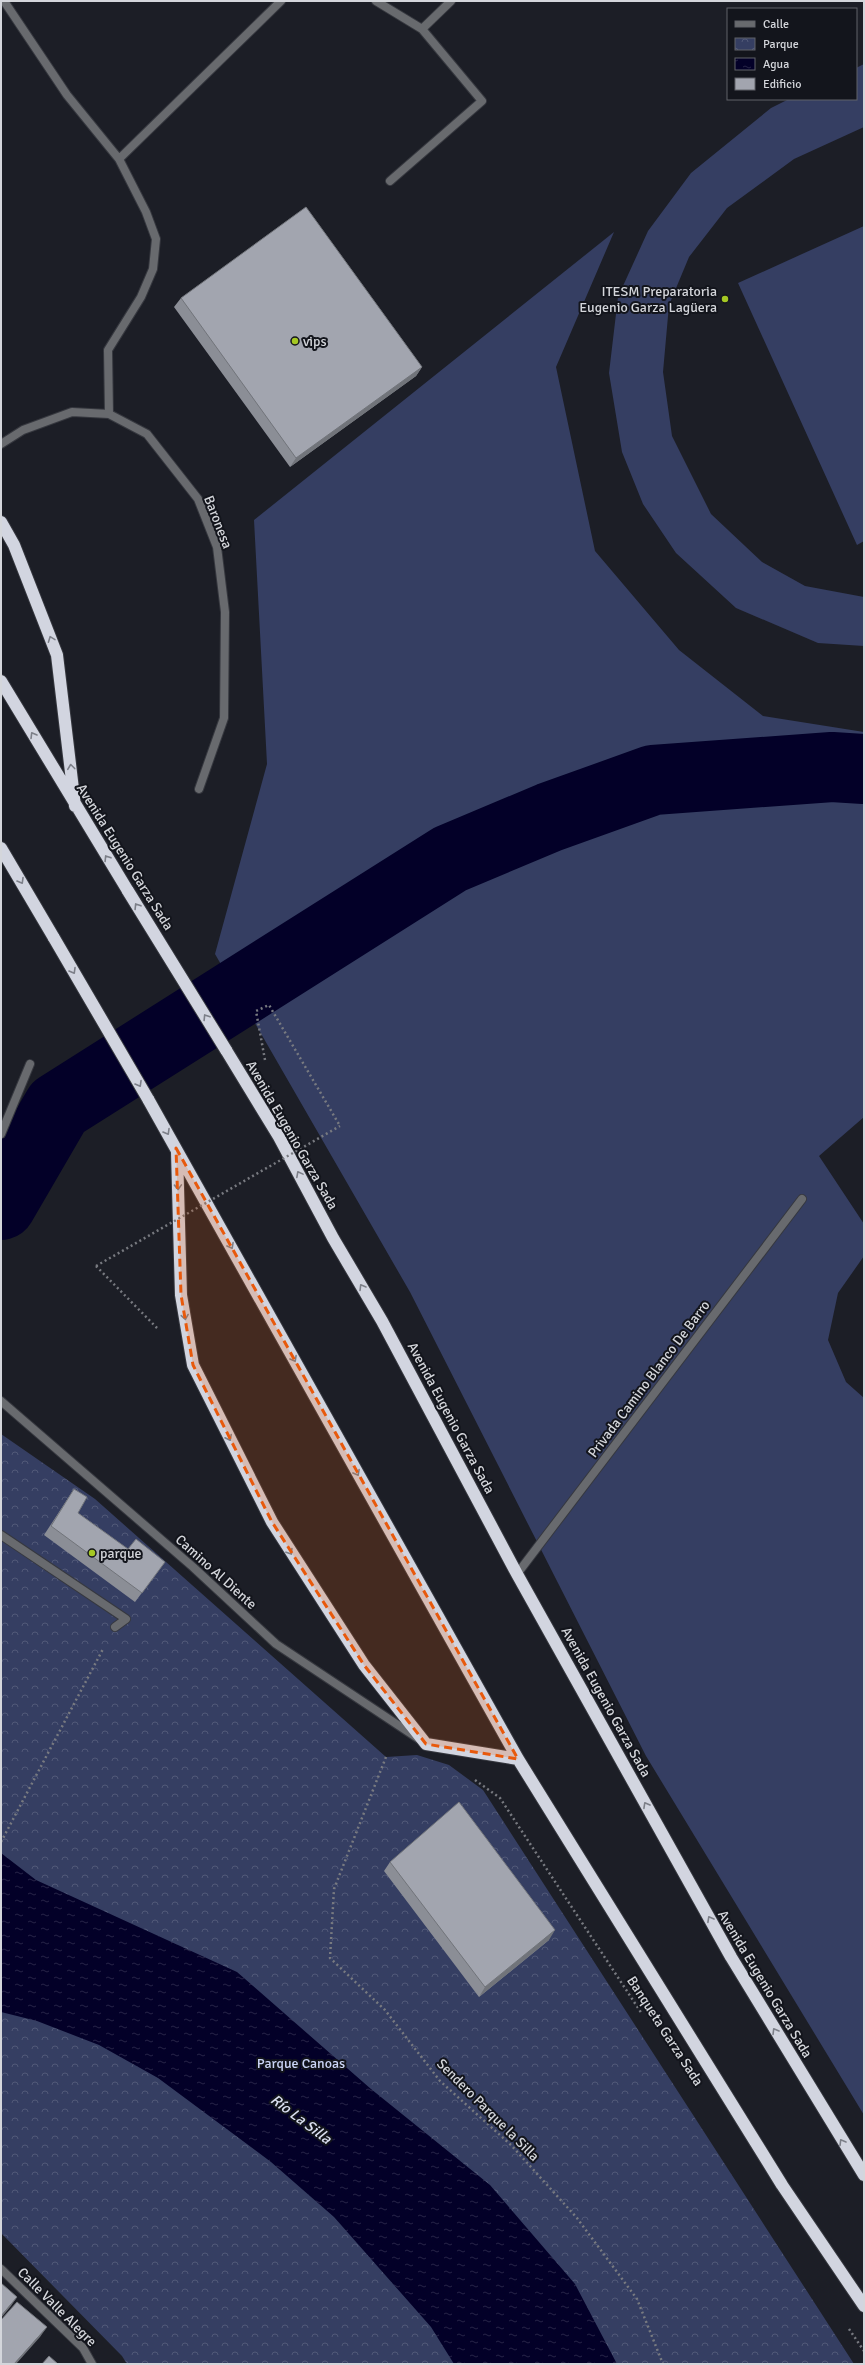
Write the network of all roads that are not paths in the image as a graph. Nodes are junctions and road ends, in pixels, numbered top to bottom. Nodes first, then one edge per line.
1 (4, 1) edge
2 (281, 1) edge
3 (376, 1) edge
4 (451, 1) edge
5 (422, 29) junction
6 (119, 159) junction
7 (390, 181) dead end
8 (109, 414) junction
9 (1, 444) edge
10 (1, 522) edge
11 (1, 681) edge
12 (199, 789) dead end
13 (75, 806) junction
14 (1, 848) edge
15 (30, 1064) dead end
16 (1, 1134) edge
17 (176, 1148) junction
18 (802, 1199) dead end
19 (1, 1401) edge
20 (1, 1535) edge
21 (517, 1574) junction
22 (115, 1627) road end
23 (426, 1744) junction
24 (518, 1759) junction
25 (864, 2175) edge
26 (1, 2270) edge
27 (864, 2306) edge
28 (92, 2364) edge

1 - 6 street
2 - 6 street
3 - 5 street
4 - 5 street
5 - 7 street
6 - 8 street
8 - 9 street, Baronesa
8 - 12 street, Baronesa
13 -> 10 highway
13 -> 11 highway, Avenida Eugenio Garza Sada
21 -> 13 highway, Avenida Eugenio Garza Sada, bridge
14 -> 17 highway, bridge
15 - 16 street
17 -> 23 highway
17 -> 24 highway
18 - 21 street, Privada Camino Blanco De Barro
19 - 23 street, Camino Al Diente
20 - 22 street
25 -> 21 highway, Avenida Eugenio Garza Sada
23 - 24 highway
24 - 27 highway
26 - 28 street, Calle Valle Alegre

